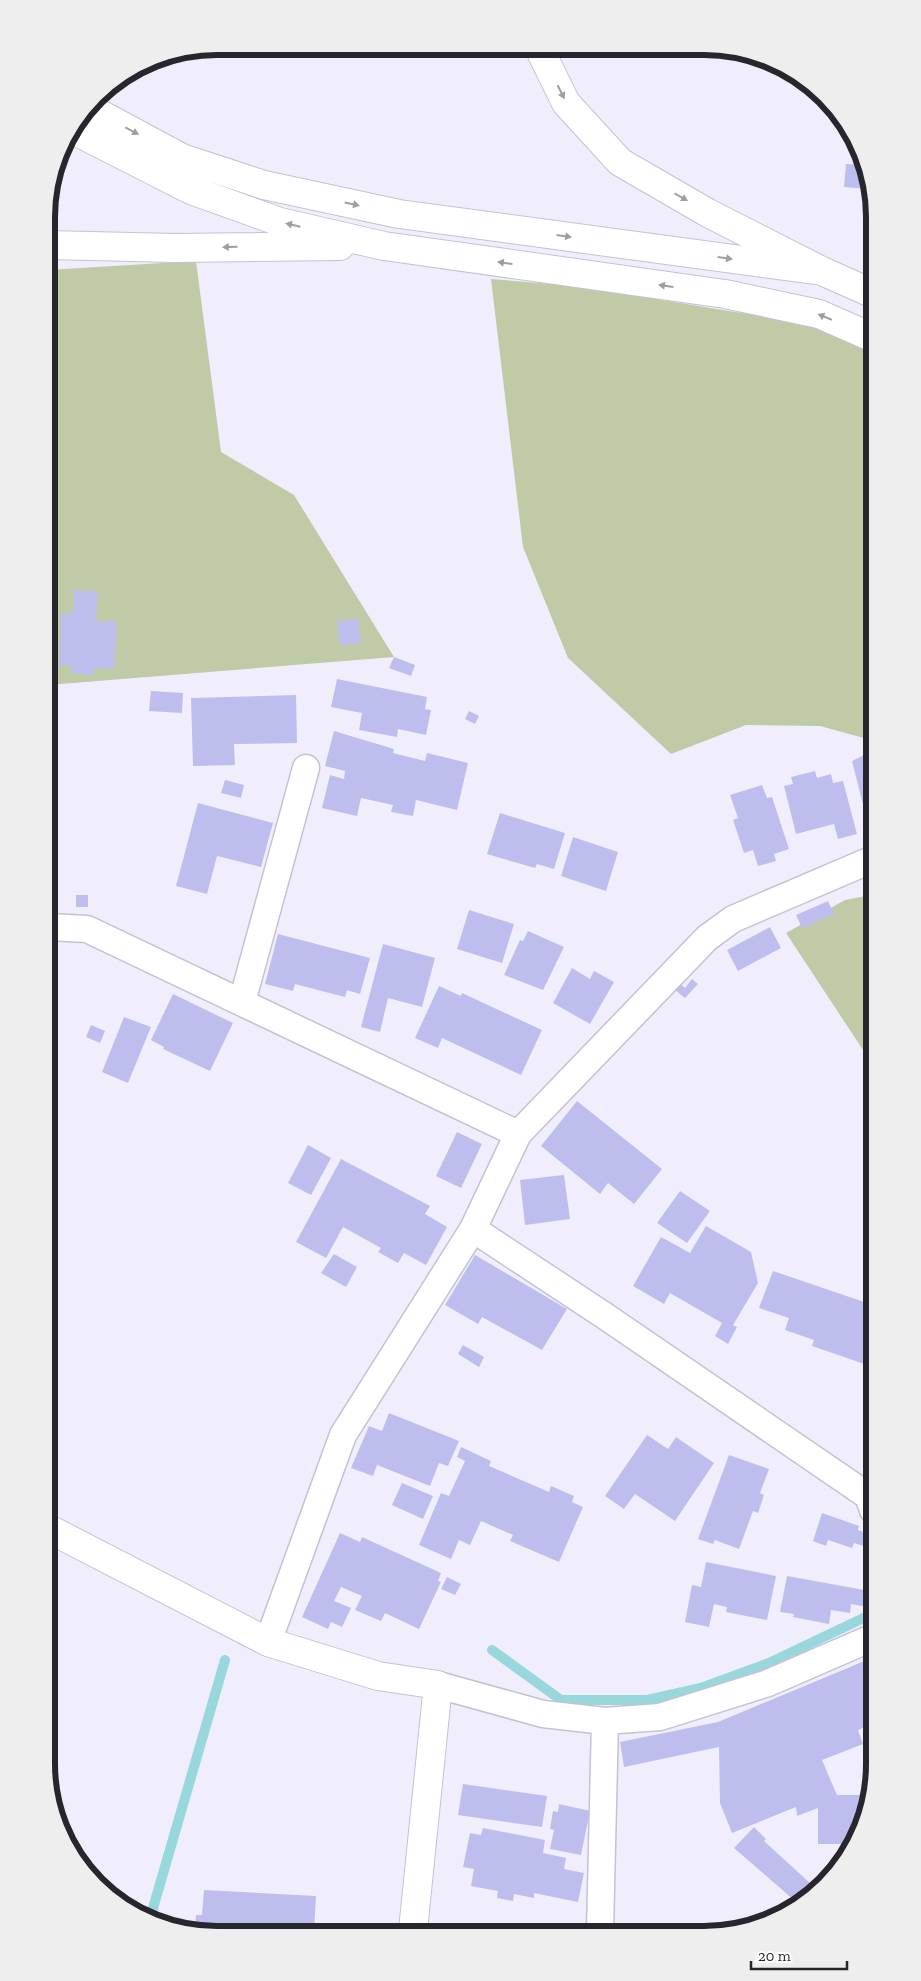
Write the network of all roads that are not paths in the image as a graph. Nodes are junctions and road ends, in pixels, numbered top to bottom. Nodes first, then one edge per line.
1 (542, 55) edge
2 (95, 111) edge
3 (79, 133) edge
4 (55, 245) edge
5 (384, 246) junction
6 (822, 271) junction
7 (866, 291) edge
8 (866, 335) edge
9 (306, 768) dead end
10 (866, 862) edge
11 (55, 927) edge
12 (242, 1002) junction
13 (518, 1134) junction
14 (473, 1229) junction
15 (866, 1495) edge
16 (55, 1532) edge
17 (866, 1640) edge
18 (268, 1642) junction
19 (438, 1685) junction
20 (605, 1721) junction
21 (413, 1926) edge
22 (600, 1926) edge

1 -> 6 main road
2 -> 6 main road
5 -> 3 main road
5 -> 4 main road
8 -> 5 main road
6 - 7 main road
9 - 12 street
10 - 13 street
11 - 12 street
12 - 13 street
13 - 14 street
14 - 15 street
14 - 18 street
16 - 18 main road
17 - 20 street
18 - 19 main road
19 - 20 street
19 - 21 main road
20 - 22 street

